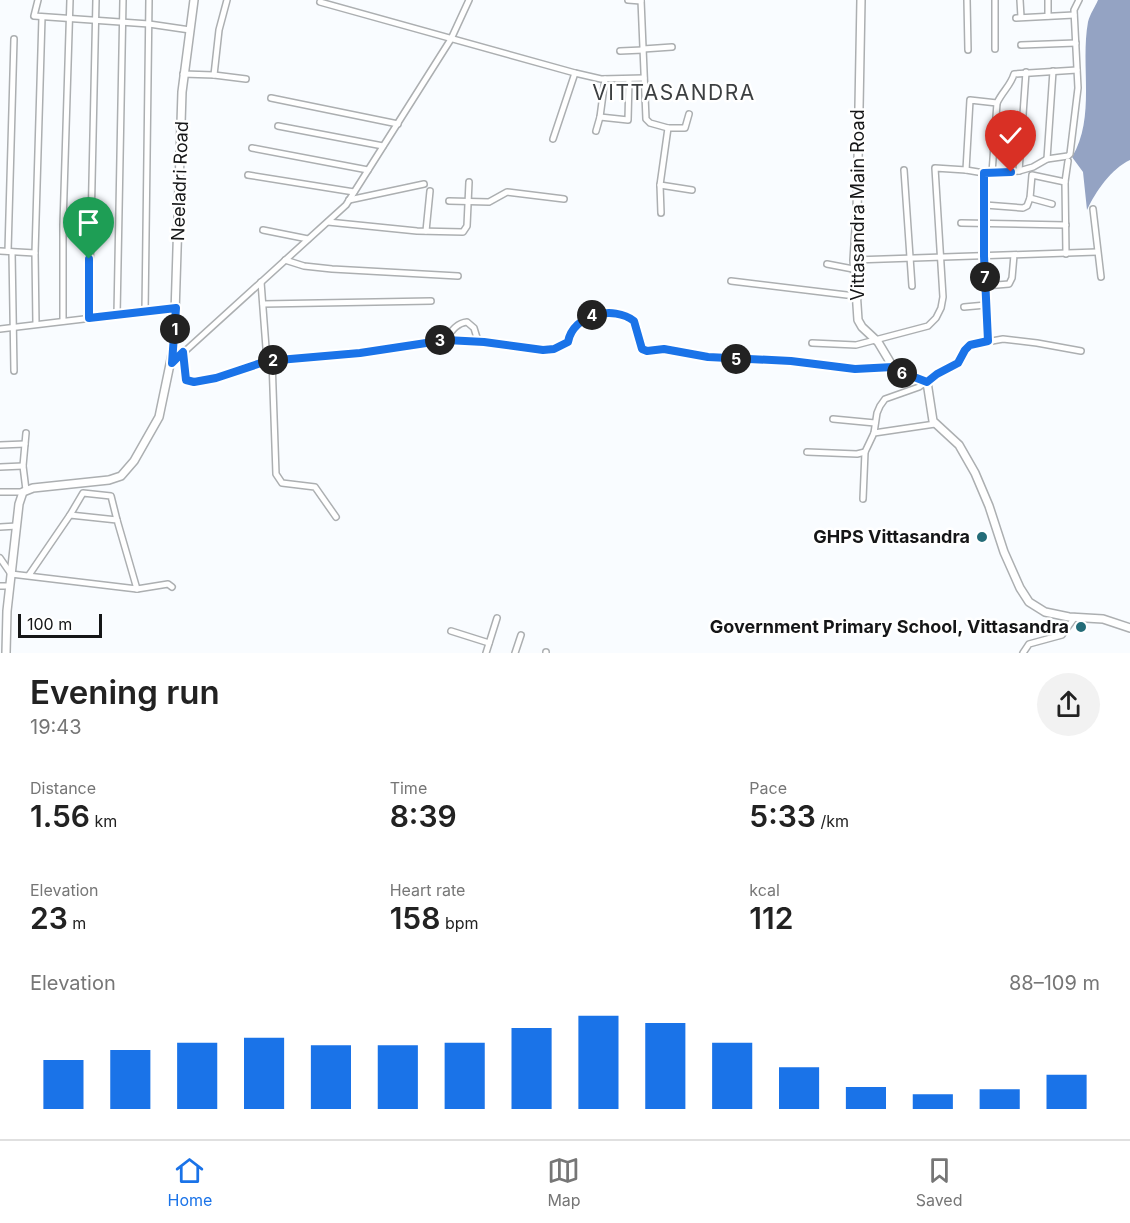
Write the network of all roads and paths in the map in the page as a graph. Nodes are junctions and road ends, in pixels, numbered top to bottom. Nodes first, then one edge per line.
1 (38, 0) edge
2 (70, 0) edge
3 (96, 0) edge
4 (123, 0) edge
5 (149, 0) edge
6 (194, 0) edge
7 (226, 0) edge
8 (468, 0) edge
9 (628, 0) edge
10 (861, 0) edge
11 (967, 0) edge
12 (995, 0) edge
13 (1020, 0) edge
14 (1048, 0) edge
15 (1079, 0) edge
16 (641, 1) edge
17 (320, 2) dead end
18 (1074, 15) junction
19 (1048, 16) junction
20 (42, 17) junction
21 (69, 19) junction
22 (95, 21) junction
23 (122, 22) junction
24 (149, 24) junction
25 (190, 30) junction
26 (14, 39) dead end
27 (451, 39) junction
28 (1076, 43) junction
29 (1021, 45) dead end
30 (672, 47) dead end
31 (995, 49) dead end
32 (643, 50) junction
33 (968, 50) dead end
34 (620, 51) dead end
35 (1077, 70) junction
36 (1053, 71) junction
37 (1026, 72) junction
38 (575, 73) junction
39 (183, 74) junction
40 (214, 75) junction
41 (644, 78) junction
42 (246, 79) dead end
43 (605, 79) junction
44 (629, 79) junction
45 (271, 98) dead end
46 (997, 103) junction
47 (689, 114) dead end
48 (600, 117) junction
49 (398, 123) junction
50 (278, 126) dead end
51 (668, 128) junction
52 (596, 130) dead end
53 (554, 138) dead end
54 (383, 146) junction
55 (252, 148) dead end
56 (1047, 159) junction
57 (1068, 161) dead end
58 (368, 170) junction
59 (904, 170) dead end
60 (966, 170) junction
61 (1019, 171) junction
62 (992, 172) junction
63 (984, 173) junction
64 (249, 175) dead end
65 (469, 182) dead end
66 (1065, 182) junction
67 (424, 184) dead end
68 (660, 185) junction
69 (692, 190) dead end
70 (430, 191) dead end
71 (354, 192) junction
72 (1030, 198) junction
73 (564, 199) dead end
74 (349, 200) junction
75 (449, 201) dead end
76 (468, 202) junction
77 (1052, 204) dead end
78 (985, 205) junction
79 (1093, 209) dead end
80 (661, 213) dead end
81 (327, 222) junction
82 (961, 223) dead end
83 (984, 225) junction
84 (1066, 225) junction
85 (262, 230) dead end
86 (426, 231) junction
87 (308, 239) junction
88 (0, 251) edge
89 (10, 251) junction
90 (1097, 252) junction
91 (35, 253) junction
92 (1066, 254) junction
93 (1014, 255) junction
94 (984, 256) junction
95 (941, 257) junction
96 (911, 258) junction
97 (285, 260) junction
98 (854, 260) junction
99 (827, 264) dead end
100 (854, 269) junction
101 (458, 276) dead end
102 (1101, 278) dead end
103 (731, 281) dead end
104 (261, 282) junction
105 (912, 286) dead end
106 (985, 286) junction
107 (855, 296) junction
108 (431, 301) dead end
109 (263, 304) junction
110 (986, 305) junction
111 (964, 307) dead end
112 (176, 308) junction
113 (145, 312) junction
114 (117, 315) junction
115 (89, 318) junction
116 (63, 321) junction
117 (36, 324) junction
118 (14, 327) junction
119 (0, 329) edge
120 (875, 338) junction
121 (445, 340) junction
122 (478, 341) junction
123 (988, 341) junction
124 (812, 343) dead end
125 (1081, 351) dead end
126 (183, 352) junction
127 (269, 361) junction
128 (172, 363) junction
129 (893, 367) junction
130 (14, 370) dead end
131 (927, 382) junction
132 (833, 419) dead end
133 (875, 423) junction
134 (935, 424) junction
135 (26, 433) dead end
136 (874, 433) junction
137 (25, 444) junction
138 (0, 445) edge
139 (807, 452) dead end
140 (865, 452) junction
141 (23, 466) junction
142 (0, 467) edge
143 (87, 483) junction
144 (25, 491) junction
145 (0, 492) edge
146 (83, 493) junction
147 (863, 500) dead end
148 (70, 515) junction
149 (336, 517) dead end
150 (117, 519) junction
151 (17, 526) junction
152 (0, 527) edge
153 (0, 558) edge
154 (11, 574) junction
155 (29, 575) junction
156 (10, 585) junction
157 (0, 586) edge
158 (172, 587) dead end
159 (137, 589) junction
160 (3, 611) edge
161 (1075, 617) junction
162 (497, 618) dead end
163 (1130, 628) edge
164 (451, 631) dead end
165 (520, 635) dead end
166 (3, 636) edge
167 (489, 643) junction
168 (6, 653) edge
169 (486, 653) edge
170 (515, 653) edge
171 (1023, 653) edge

1 - 20 street
2 - 21 street
3 - 22 street
4 - 23 street
5 - 24 street
6 - 25 street, Neeladri Road
7 - 40 street
8 - 27 street
9 - 16 street
10 - 98 street, Vittasandra Main Road
11 - 33 street
12 - 31 street
13 - 19 street
14 - 19 street
15 - 18 street
16 - 32 street
17 - 27 street
18 - 19 street
18 - 28 street
20 - 21 street
20 - 91 street
21 - 22 street
21 - 116 street
22 - 23 street
22 - 115 street
23 - 24 street
23 - 114 street
24 - 25 street
24 - 113 street
25 - 39 street, Neeladri Road
26 - 89 street
27 - 38 street
27 - 49 street
28 - 29 street
28 - 35 street
30 - 32 street
32 - 34 street
32 - 41 street
35 - 36 street
35 - 56 street
36 - 37 street
36 - 56 street
37 - 46 street
37 - 61 street
38 - 43 street
38 - 53 street
39 - 40 street
39 - 112 street, Neeladri Road
40 - 42 street
41 - 44 street
41 - 51 street
43 - 44 street
43 - 48 street
44 - 48 street
45 - 49 street
46 - 60 street
46 - 62 street
47 - 51 street
48 - 52 street
49 - 54 street
50 - 54 street
51 - 68 street
54 - 58 street
55 - 58 street
56 - 61 street
57 - 66 street
58 - 71 street
59 - 96 street
60 - 63 street
60 - 95 street
61 - 62 street
62 - 63 street
63 - 78 street
64 - 71 street
65 - 76 street
66 - 72 street
66 - 84 street
67 - 74 street
68 - 69 street
68 - 80 street
70 - 86 street
71 - 74 street
72 - 77 street
72 - 78 street
73 - 76 street
74 - 81 street
75 - 76 street
76 - 86 street
78 - 83 street
79 - 90 street
81 - 86 street
81 - 87 street
82 - 83 street
83 - 84 street
83 - 94 street
84 - 92 street
85 - 87 street
87 - 97 street
88 - 89 street
89 - 91 street
89 - 118 street
90 - 92 street
90 - 102 street
91 - 117 street
92 - 93 street
93 - 94 street
93 - 106 street
94 - 95 street
94 - 106 street
95 - 96 street
95 - 120 street
96 - 98 street
96 - 105 street
97 - 101 street
97 - 104 street
98 - 100 street, Vittasandra Main Road
99 - 100 street
100 - 107 street, Vittasandra Main Road
103 - 107 street
104 - 109 street
104 - 126 street
106 - 110 street
107 - 120 street, Vittasandra Main Road
108 - 109 street
109 - 127 street
110 - 111 street
110 - 123 street
112 - 113 street
112 - 128 street, Neeladri Road
113 - 114 street
114 - 115 street
115 - 116 street
116 - 117 street
117 - 118 street
118 - 119 street
118 - 130 street
120 - 124 street
120 - 129 street, Vittasandra Main Road
121 - 122 street
121 - 122 street
121 - 127 street
122 - 129 street
123 - 125 street
123 - 131 street
126 - 127 street
126 - 128 street
127 - 149 street
128 - 143 street, Neeladri Road
129 - 131 street
131 - 133 street
131 - 134 street
132 - 133 street
133 - 136 street
134 - 136 street
134 - 161 street
135 - 137 street
136 - 140 street
137 - 138 street
137 - 141 street
139 - 140 street
140 - 147 street
141 - 142 street
141 - 144 street
143 - 144 street, Neeladri Road
143 - 146 street
144 - 145 street
144 - 151 street
146 - 148 street
146 - 150 street
148 - 150 street
148 - 155 street
150 - 159 street
151 - 152 street
151 - 154 street
153 - 154 street
154 - 155 street
154 - 156 street
155 - 159 street
156 - 157 street
156 - 160 street
158 - 159 street
160 - 166 street
161 - 163 street
161 - 171 street
162 - 167 street
164 - 167 street
165 - 170 street
166 - 168 street
167 - 169 street

